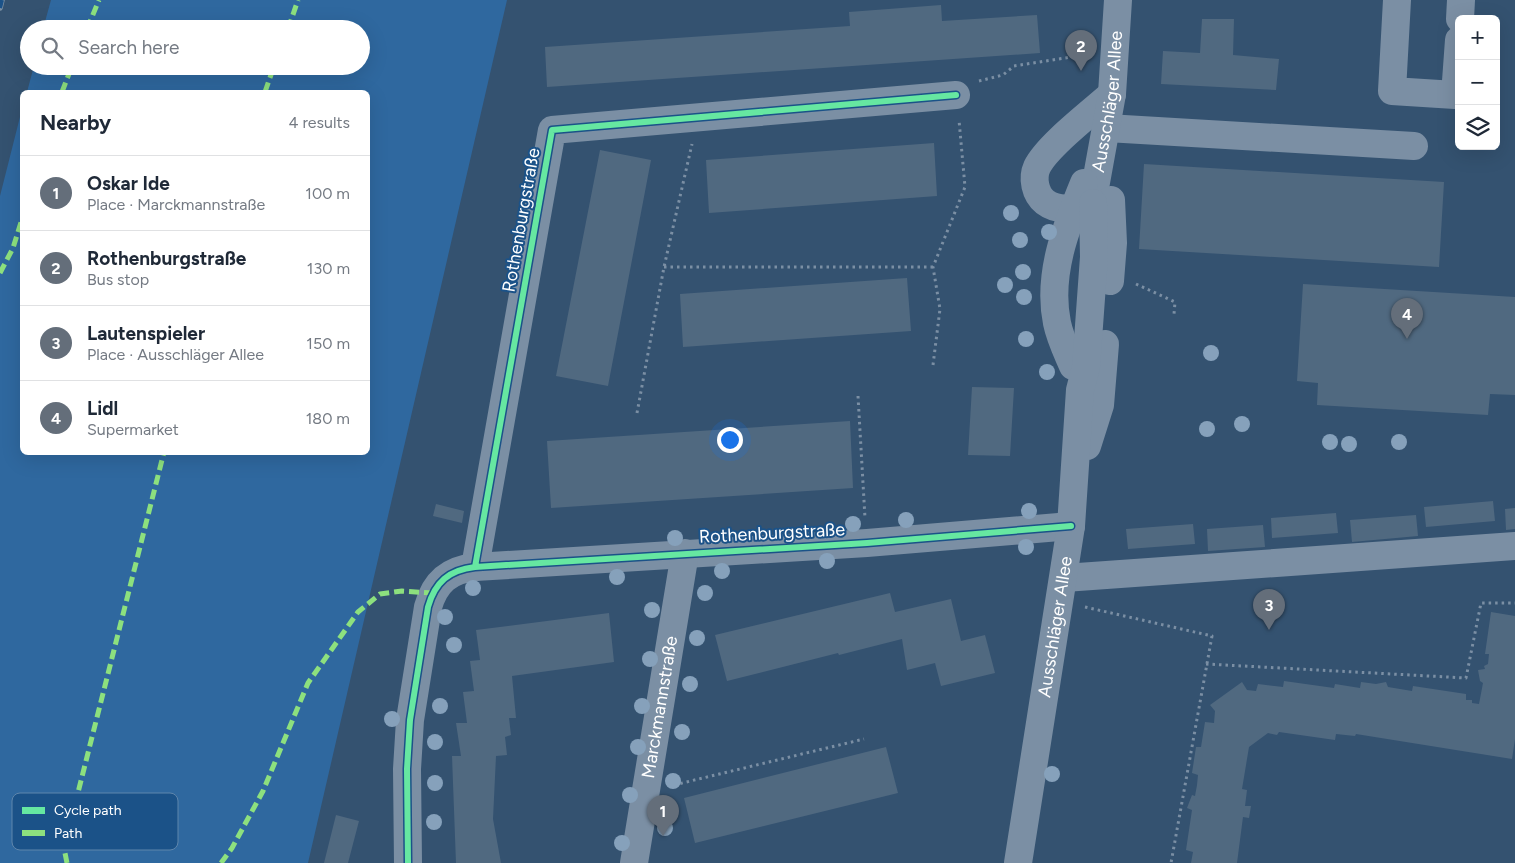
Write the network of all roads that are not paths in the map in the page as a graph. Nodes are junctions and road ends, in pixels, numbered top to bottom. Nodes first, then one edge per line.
1 (1118, 0) edge
2 (1397, 0) edge
3 (1461, 0) edge
4 (1460, 15) edge
5 (1458, 60) edge
6 (1112, 94) junction
7 (956, 95) road end
8 (1106, 128) junction
9 (1414, 146) dead end
10 (1083, 206) junction
11 (1076, 378) junction
12 (1074, 486) junction
13 (1071, 526) junction
14 (1515, 546) edge
15 (686, 553) junction
16 (475, 567) junction
17 (1062, 590) junction
18 (408, 863) edge
19 (634, 863) edge
20 (1018, 863) edge

1 - 6 street, Ausschläger Allee
2 - 5 street
3 - 4 street
6 - 8 street, Ausschläger Allee
6 - 10 street
7 - 16 street, Rothenburgstraße
8 - 9 street
8 - 10 street, Ausschläger Allee
8 - 12 street
10 - 11 street, Ausschläger Allee
10 - 11 street
11 - 12 street, Ausschläger Allee
12 - 13 street, Ausschläger Allee
13 - 15 street, Rothenburgstraße
13 - 17 street, Ausschläger Allee
14 - 17 street
15 - 16 street, Rothenburgstraße
15 - 19 street, Marckmannstraße
16 - 18 street, Rothenburgstraße
17 - 20 street, Ausschläger Allee

